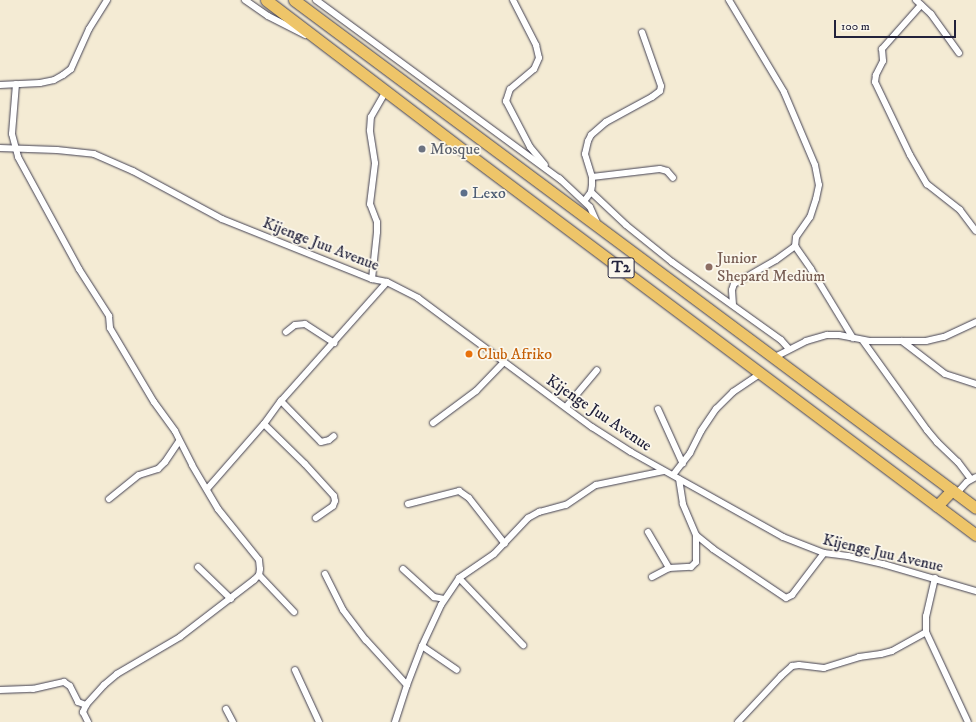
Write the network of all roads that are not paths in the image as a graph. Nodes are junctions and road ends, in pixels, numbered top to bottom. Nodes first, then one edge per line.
1 (107, 0) edge
2 (245, 0) edge
3 (266, 0) edge
4 (294, 0) edge
5 (316, 0) edge
6 (513, 0) edge
7 (729, 0) edge
8 (916, 0) edge
9 (921, 4) junction
10 (642, 32) dead end
11 (328, 47) junction
12 (960, 53) dead end
13 (16, 84) junction
14 (0, 85) edge
15 (386, 91) junction
16 (0, 148) edge
17 (15, 148) junction
18 (592, 177) junction
19 (672, 178) dead end
20 (562, 180) junction
21 (591, 192) junction
22 (585, 200) junction
23 (599, 227) junction
24 (976, 231) edge
25 (795, 246) junction
26 (372, 279) junction
27 (387, 282) junction
28 (733, 305) junction
29 (976, 322) edge
30 (286, 332) dead end
31 (853, 338) junction
32 (862, 341) junction
33 (902, 341) junction
34 (334, 343) junction
35 (789, 349) junction
36 (775, 357) junction
37 (503, 363) junction
38 (597, 370) dead end
39 (761, 373) junction
40 (976, 384) edge
41 (281, 401) junction
42 (566, 407) junction
43 (658, 409) dead end
44 (433, 423) dead end
45 (264, 424) junction
46 (334, 436) dead end
47 (179, 442) junction
48 (683, 464) junction
49 (664, 471) junction
50 (673, 475) junction
51 (974, 478) edge
52 (679, 479) junction
53 (207, 489) junction
54 (955, 491) junction
55 (109, 499) dead end
56 (408, 504) dead end
57 (937, 506) junction
58 (976, 508) edge
59 (316, 518) dead end
60 (648, 532) dead end
61 (696, 535) junction
62 (976, 535) edge
63 (505, 544) junction
64 (824, 553) junction
65 (198, 567) dead end
66 (669, 568) junction
67 (403, 569) dead end
68 (325, 574) dead end
69 (259, 575) junction
70 (652, 577) dead end
71 (460, 578) junction
72 (935, 578) junction
73 (976, 591) edge
74 (231, 598) junction
75 (444, 599) junction
76 (294, 612) dead end
77 (926, 632) junction
78 (523, 645) dead end
79 (422, 646) junction
80 (295, 670) dead end
81 (457, 670) dead end
82 (407, 685) junction
83 (0, 690) edge
84 (86, 705) junction
85 (226, 709) dead end
86 (88, 722) edge
87 (233, 722) edge
88 (319, 722) edge
89 (395, 722) edge
90 (738, 722) edge
91 (968, 722) edge

1 - 13 street
2 - 11 street
3 - 11 highway, T2
4 - 23 highway, T2
5 - 20 street
6 - 20 street
7 - 25 street
8 - 9 street
9 - 12 street
9 - 24 street
10 - 18 street
11 - 15 highway, T2
13 - 14 street
13 - 17 street
15 - 26 street
15 - 39 highway, T2
16 - 17 street, Kijenge Juu Avenue
17 - 26 street, Kijenge Juu Avenue
17 - 47 street
18 - 19 street
18 - 21 street
20 - 22 street
21 - 22 street
21 - 28 street
22 - 23 street
23 - 36 highway, T2
25 - 28 street
25 - 31 street
26 - 27 street, Kijenge Juu Avenue
27 - 34 street
27 - 37 street, Kijenge Juu Avenue
28 - 35 street
29 - 33 street
30 - 34 street
31 - 32 street
31 - 35 street
32 - 33 street
32 - 51 street
33 - 40 street
34 - 41 street
35 - 36 street
36 - 54 highway, T2
37 - 42 street, Kijenge Juu Avenue
37 - 44 street
38 - 42 street
39 - 48 street
39 - 57 highway, T2
41 - 45 street
41 - 46 street
42 - 49 street, Kijenge Juu Avenue
43 - 48 street
45 - 53 street
45 - 59 street
47 - 53 street
47 - 55 street
48 - 50 street
49 - 50 street, Kijenge Juu Avenue
49 - 63 street
50 - 52 street, Kijenge Juu Avenue
51 - 54 street
52 - 61 street
52 - 64 street, Kijenge Juu Avenue
53 - 69 street
54 - 57 highway
54 - 58 highway, T2
56 - 63 street
57 - 62 highway, T2
60 - 66 street
61 - 64 street
61 - 66 street
63 - 71 street
64 - 72 street, Kijenge Juu Avenue
65 - 74 street
66 - 70 street
67 - 75 street
68 - 82 street
69 - 74 street
69 - 76 street
71 - 75 street
71 - 78 street
72 - 73 street, Kijenge Juu Avenue
72 - 77 street
74 - 84 street
75 - 79 street
77 - 90 street
77 - 91 street
79 - 81 street
79 - 82 street
80 - 88 street
82 - 89 street
83 - 84 street
84 - 86 street
85 - 87 street

